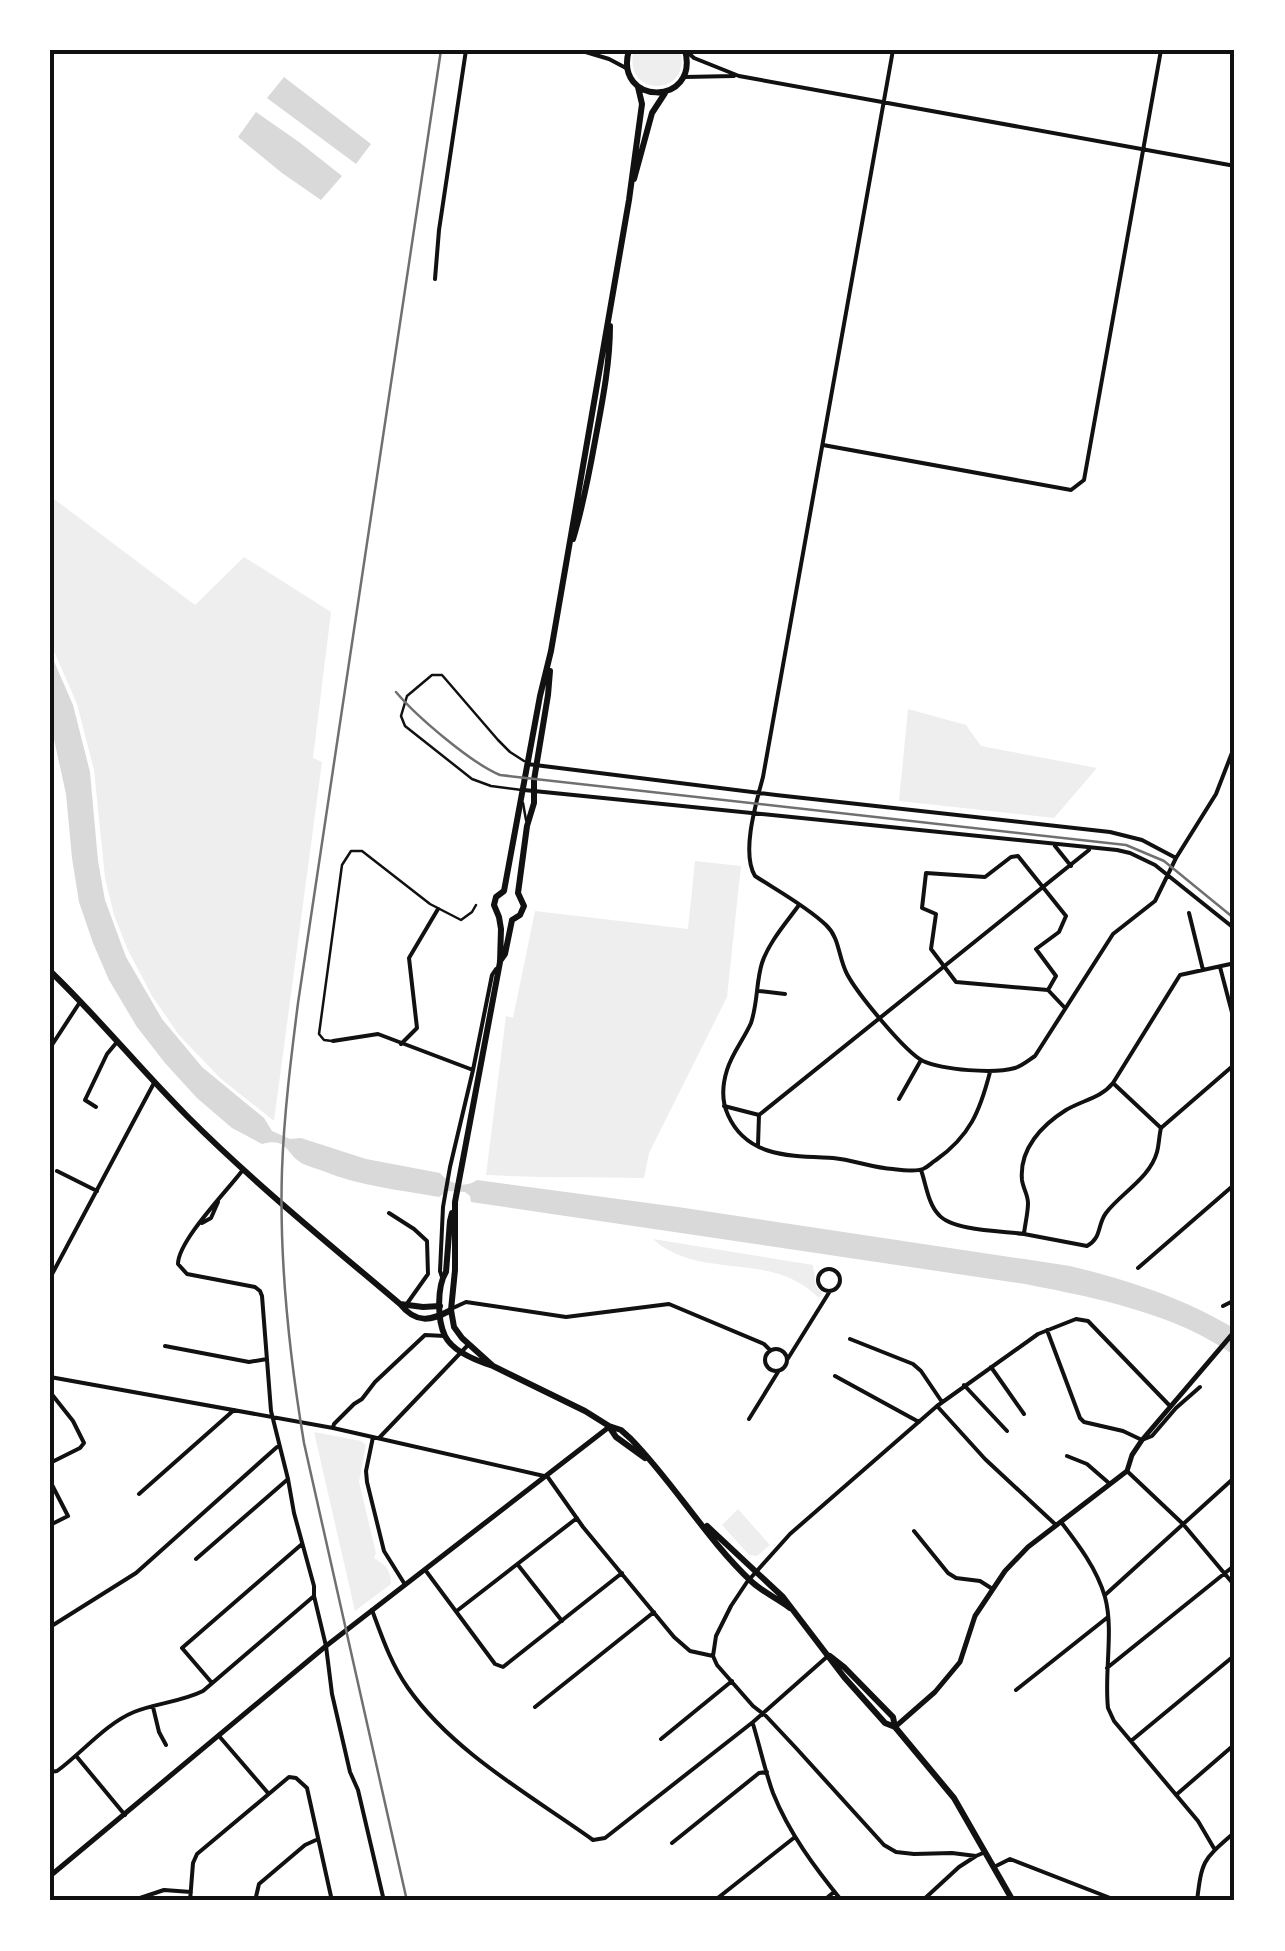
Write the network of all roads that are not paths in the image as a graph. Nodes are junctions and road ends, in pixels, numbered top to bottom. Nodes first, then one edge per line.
1 (466, 50) edge
2 (580, 50) edge
3 (628, 50) edge
4 (685, 50) edge
5 (893, 50) edge
6 (1161, 50) edge
7 (626, 69) junction
8 (739, 76) junction
9 (684, 77) junction
10 (638, 88) junction
11 (666, 92) junction
12 (883, 102) junction
13 (1144, 150) junction
14 (1235, 166) edge
15 (629, 200) junction
16 (435, 279) dead end
17 (822, 444) junction
18 (551, 651) junction
19 (1235, 745) edge
20 (527, 764) junction
21 (537, 766) junction
22 (522, 790) junction
23 (534, 790) junction
24 (759, 792) junction
25 (755, 814) junction
26 (527, 826) junction
27 (1055, 846) dead end
28 (1090, 850) dead end
29 (1176, 858) junction
30 (1070, 866) junction
31 (1167, 877) junction
32 (1043, 887) junction
33 (504, 891) junction
34 (518, 893) junction
35 (476, 905) dead end
36 (799, 905) junction
37 (438, 909) junction
38 (1189, 913) dead end
39 (499, 917) junction
40 (512, 920) junction
41 (1235, 928) edge
42 (500, 962) junction
43 (1235, 963) edge
44 (944, 967) junction
45 (1220, 967) junction
46 (50, 970) edge
47 (1204, 970) junction
48 (1048, 990) junction
49 (759, 991) junction
50 (785, 994) dead end
51 (80, 1001) junction
52 (1066, 1008) junction
53 (881, 1018) junction
54 (1235, 1024) edge
55 (332, 1040) joint
56 (117, 1042) junction
57 (401, 1044) junction
58 (50, 1048) edge
59 (921, 1060) junction
60 (1235, 1064) edge
61 (473, 1070) junction
62 (990, 1071) junction
63 (154, 1083) junction
64 (1113, 1083) junction
65 (899, 1098) dead end
66 (96, 1106) dead end
67 (724, 1106) junction
68 (759, 1115) junction
69 (1160, 1128) junction
70 (758, 1148) junction
71 (244, 1169) junction
72 (57, 1170) dead end
73 (922, 1170) junction
74 (1235, 1184) edge
75 (97, 1191) junction
76 (454, 1204) junction
77 (389, 1213) dead end
78 (1024, 1234) junction
79 (1138, 1268) dead end
80 (442, 1277) junction
81 (50, 1278) edge
82 (830, 1290) junction
83 (1235, 1300) edge
84 (403, 1305) junction
85 (439, 1305) junction
86 (1224, 1306) dead end
87 (451, 1310) junction
88 (440, 1316) junction
89 (1047, 1330) junction
90 (1235, 1331) edge
91 (445, 1336) junction
92 (850, 1339) dead end
93 (468, 1345) junction
94 (165, 1346) dead end
95 (770, 1350) junction
96 (462, 1352) junction
97 (267, 1359) junction
98 (787, 1360) junction
99 (493, 1366) junction
100 (991, 1367) junction
101 (780, 1370) junction
102 (835, 1376) dead end
103 (50, 1377) edge
104 (964, 1385) junction
105 (1200, 1387) dead end
106 (50, 1392) edge
107 (939, 1404) junction
108 (1170, 1406) junction
109 (234, 1410) junction
110 (1024, 1414) dead end
111 (272, 1417) junction
112 (750, 1419) dead end
113 (919, 1422) junction
114 (609, 1426) junction
115 (332, 1428) junction
116 (1006, 1431) dead end
117 (376, 1438) junction
118 (1142, 1440) junction
119 (278, 1445) junction
120 (1067, 1456) dead end
121 (50, 1463) edge
122 (1127, 1471) junction
123 (545, 1475) junction
124 (1235, 1477) edge
125 (288, 1480) junction
126 (50, 1481) edge
127 (1110, 1484) junction
128 (139, 1494) dead end
129 (577, 1518) junction
130 (1058, 1524) junction
131 (1183, 1524) junction
132 (50, 1525) edge
133 (914, 1531) dead end
134 (302, 1544) junction
135 (196, 1559) dead end
136 (517, 1564) junction
137 (1235, 1564) edge
138 (424, 1569) junction
139 (1224, 1573) junction
140 (622, 1574) junction
141 (752, 1576) junction
142 (405, 1584) junction
143 (1235, 1586) edge
144 (991, 1588) junction
145 (1105, 1595) junction
146 (314, 1596) junction
147 (372, 1610) junction
148 (456, 1611) junction
149 (654, 1612) junction
150 (1108, 1617) junction
151 (562, 1621) junction
152 (50, 1627) edge
153 (326, 1646) junction
154 (1235, 1654) edge
155 (829, 1655) junction
156 (713, 1656) junction
157 (1107, 1668) junction
158 (732, 1681) junction
159 (212, 1683) junction
160 (1016, 1690) dead end
161 (153, 1707) junction
162 (535, 1707) dead end
163 (761, 1714) junction
164 (753, 1722) junction
165 (895, 1727) junction
166 (218, 1736) junction
167 (661, 1739) dead end
168 (1131, 1741) junction
169 (1235, 1744) edge
170 (166, 1746) dead end
171 (77, 1757) junction
172 (50, 1772) edge
173 (767, 1772) junction
174 (268, 1793) junction
175 (1176, 1795) junction
176 (126, 1815) junction
177 (1235, 1832) edge
178 (795, 1837) junction
179 (318, 1840) junction
180 (672, 1843) dead end
181 (1215, 1850) junction
182 (985, 1852) junction
183 (976, 1856) junction
184 (994, 1867) junction
185 (50, 1876) edge
186 (191, 1892) junction
187 (834, 1892) junction
188 (140, 1898) dead end
189 (1115, 1900) edge
190 (190, 1901) edge
191 (255, 1901) edge
192 (332, 1901) edge
193 (384, 1901) edge
194 (714, 1901) edge
195 (823, 1901) edge
196 (842, 1901) edge
197 (922, 1901) edge
198 (1013, 1901) edge
199 (1197, 1901) edge

1 - 16 street
2 - 7 street
3 - 7 main road
4 - 8 street
4 - 9 main road
5 - 12 street
6 - 13 street
7 - 10 main road
8 - 9 street
8 - 12 street
9 - 11 main road
10 - 11 main road
10 - 15 main road
11 - 15 main road
12 - 13 street
12 - 17 street
13 - 14 street
13 - 17 street
15 - 18 main road
17 - 24 street
18 - 20 main road
18 - 21 main road
19 - 29 street
20 - 21 street
20 - 22 main road
20 - 22 lane
21 - 23 main road
21 - 24 street
22 - 23 street
22 - 26 lane
22 - 33 main road
23 - 25 street
23 - 26 main road
24 - 25 street
24 - 29 street
25 - 31 street
25 - 36 street
26 - 34 main road
27 - 30 street
28 - 30 street
29 - 31 street
30 - 32 street
31 - 41 street
31 - 52 street
32 - 44 street
32 - 44 street
32 - 48 street
33 - 34 main road
33 - 39 main road
34 - 40 main road
35 - 37 lane
36 - 49 street
36 - 53 street
37 - 55 lane
37 - 57 street
38 - 47 street
39 - 40 main road
39 - 42 main road
40 - 42 main road
42 - 61 street
42 - 76 main road
43 - 45 street
44 - 48 street
44 - 53 street
45 - 47 street
45 - 54 street
46 - 51 main road
47 - 64 street
48 - 52 street
49 - 50 street
49 - 67 street
51 - 56 main road
51 - 58 street
52 - 62 street
53 - 59 street
53 - 68 street
55 - 57 street
56 - 63 main road
56 - 66 street
57 - 61 street
59 - 62 street
59 - 65 street
60 - 69 street
61 - 80 street
62 - 73 street
63 - 71 main road
63 - 75 street
64 - 69 street
64 - 78 street
67 - 68 street
67 - 70 street
68 - 70 street
69 - 78 street
70 - 73 street
71 - 84 main road
71 - 97 street
72 - 75 street
73 - 78 street
74 - 79 street
75 - 81 street
76 - 80 main road
76 - 87 main road
77 - 84 street
80 - 85 main road
82 - 82 street
82 - 98 street
83 - 86 street
84 - 85 main road
84 - 88 main road
85 - 87 main road
85 - 88 main road
87 - 88 main road
87 - 93 main road
87 - 95 street
88 - 91 main road
89 - 100 street
89 - 108 street
89 - 118 street
90 - 108 street
91 - 96 main road
91 - 115 street
92 - 107 street
93 - 96 street
93 - 99 main road
94 - 97 street
95 - 98 street
95 - 101 street
96 - 99 main road
96 - 117 street
97 - 111 street
98 - 101 street
99 - 114 main road
100 - 104 street
100 - 110 street
101 - 112 street
102 - 113 street
103 - 109 street
104 - 107 street
104 - 116 street
105 - 118 street
106 - 121 street
107 - 113 street
107 - 130 street
108 - 118 street
109 - 111 street
109 - 128 street
111 - 115 street
111 - 119 street
113 - 141 street
114 - 123 street
114 - 141 main road
115 - 117 street
117 - 123 street
117 - 142 street
118 - 122 street
119 - 125 street
119 - 152 street
120 - 127 street
122 - 127 street
122 - 131 street
123 - 129 street
123 - 138 street
124 - 131 street
125 - 134 street
125 - 135 street
126 - 132 street
127 - 130 street
129 - 136 street
129 - 140 street
130 - 144 street
130 - 145 street
131 - 139 street
131 - 145 street
133 - 144 street
134 - 146 street
134 - 159 street
136 - 148 street
136 - 151 street
137 - 139 street
138 - 142 street
138 - 148 street
139 - 143 street
139 - 157 street
140 - 149 street
140 - 151 street
141 - 155 main road
141 - 156 street
142 - 147 street
144 - 165 street
145 - 150 street
146 - 153 street
146 - 159 street
147 - 153 street
147 - 164 street
148 - 151 street
149 - 156 street
149 - 162 street
150 - 157 street
150 - 160 street
153 - 166 street
153 - 193 street
154 - 168 street
155 - 163 street
155 - 165 main road
156 - 158 street
157 - 168 street
158 - 163 street
158 - 167 street
159 - 161 street
161 - 170 street
161 - 171 street
163 - 164 street
163 - 183 street
164 - 173 street
165 - 182 main road
166 - 174 street
166 - 176 street
168 - 175 street
169 - 175 street
171 - 172 street
171 - 176 street
173 - 178 street
173 - 180 street
174 - 179 street
174 - 186 street
175 - 181 street
176 - 185 street
177 - 181 street
178 - 187 street
178 - 194 street
179 - 191 street
179 - 192 street
181 - 199 street
182 - 183 street
182 - 184 main road
183 - 197 street
184 - 189 street
184 - 198 main road
186 - 188 street
186 - 190 street
187 - 195 street
187 - 196 street

